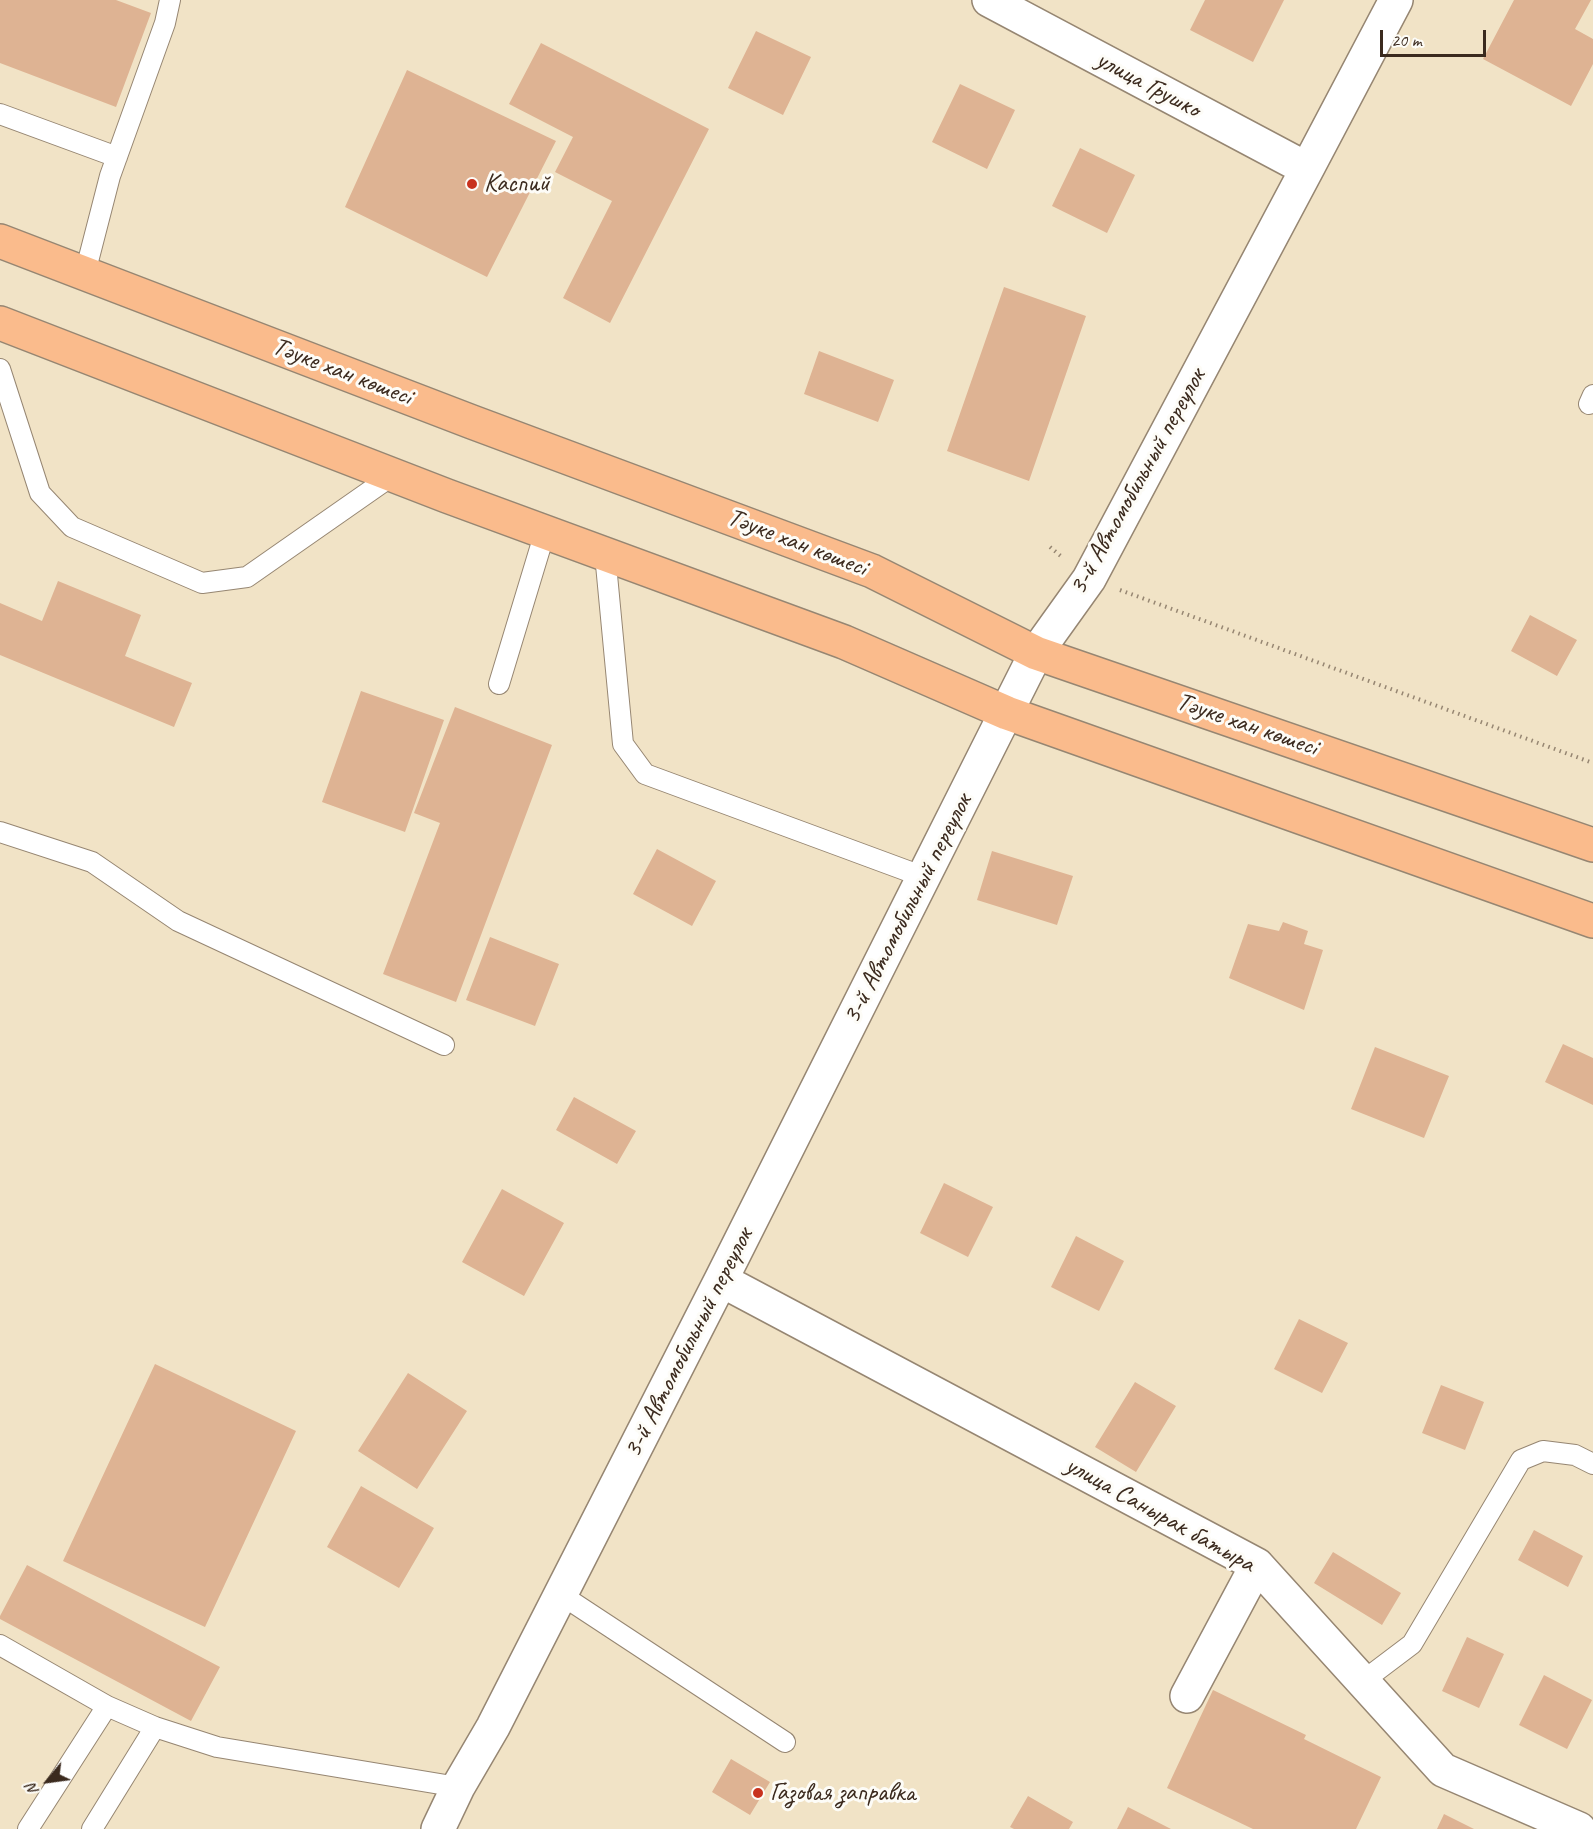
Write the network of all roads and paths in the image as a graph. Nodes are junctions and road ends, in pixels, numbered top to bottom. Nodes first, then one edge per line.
1 (170, 0) edge
2 (989, 0) edge
3 (1396, 0) edge
4 (0, 114) edge
5 (117, 157) junction
6 (1307, 169) junction
7 (0, 241) edge
8 (85, 273) junction
9 (0, 323) edge
10 (0, 369) edge
11 (393, 475) junction
12 (545, 532) junction
13 (1050, 547) dead end
14 (605, 554) junction
15 (1089, 579) junction
16 (1036, 653) junction
17 (499, 684) dead end
18 (1007, 713) junction
19 (1593, 763) edge
20 (0, 832) edge
21 (1593, 845) edge
22 (924, 877) junction
23 (1593, 921) edge
24 (444, 1045) dead end
25 (721, 1280) junction
26 (1593, 1464) edge
27 (1257, 1565) junction
28 (560, 1594) junction
29 (0, 1645) edge
30 (1363, 1682) junction
31 (1187, 1696) dead end
32 (107, 1706) junction
33 (155, 1727) junction
34 (785, 1742) dead end
35 (458, 1787) junction
36 (28, 1829) edge
37 (92, 1829) edge
38 (438, 1829) edge
39 (1579, 1829) edge

1 - 5 lane
2 - 6 street, улица Грушко
3 - 6 street, 3-й Автомобильный переулок
4 - 5 lane
5 - 8 lane
6 - 15 street, 3-й Автомобильный переулок
7 - 8 main road, Тәуке хан көшесі
8 - 16 main road, Тәуке хан көшесі
9 - 11 main road
10 - 11 lane
11 - 12 main road
12 - 14 main road
12 - 17 lane
13 - 15 path
14 - 18 main road
14 - 22 lane
15 - 16 street, 3-й Автомобильный переулок
15 - 19 path
16 - 18 street, 3-й Автомобильный переулок
16 - 21 main road, Тәуке хан көшесі
18 - 22 street, 3-й Автомобильный переулок
18 - 23 main road
20 - 24 lane
22 - 25 street, 3-й Автомобильный переулок
25 - 27 street, улица Санырак батыра
25 - 28 street, 3-й Автомобильный переулок
26 - 30 lane
27 - 30 street, улица Санырак батыра
27 - 31 street
28 - 34 lane
28 - 35 street, 3-й Автомобильный переулок
29 - 32 lane
30 - 39 street, улица Санырак батыра
32 - 33 lane
32 - 36 lane
33 - 35 lane
33 - 37 lane
35 - 38 street, 3-й Автомобильный переулок

